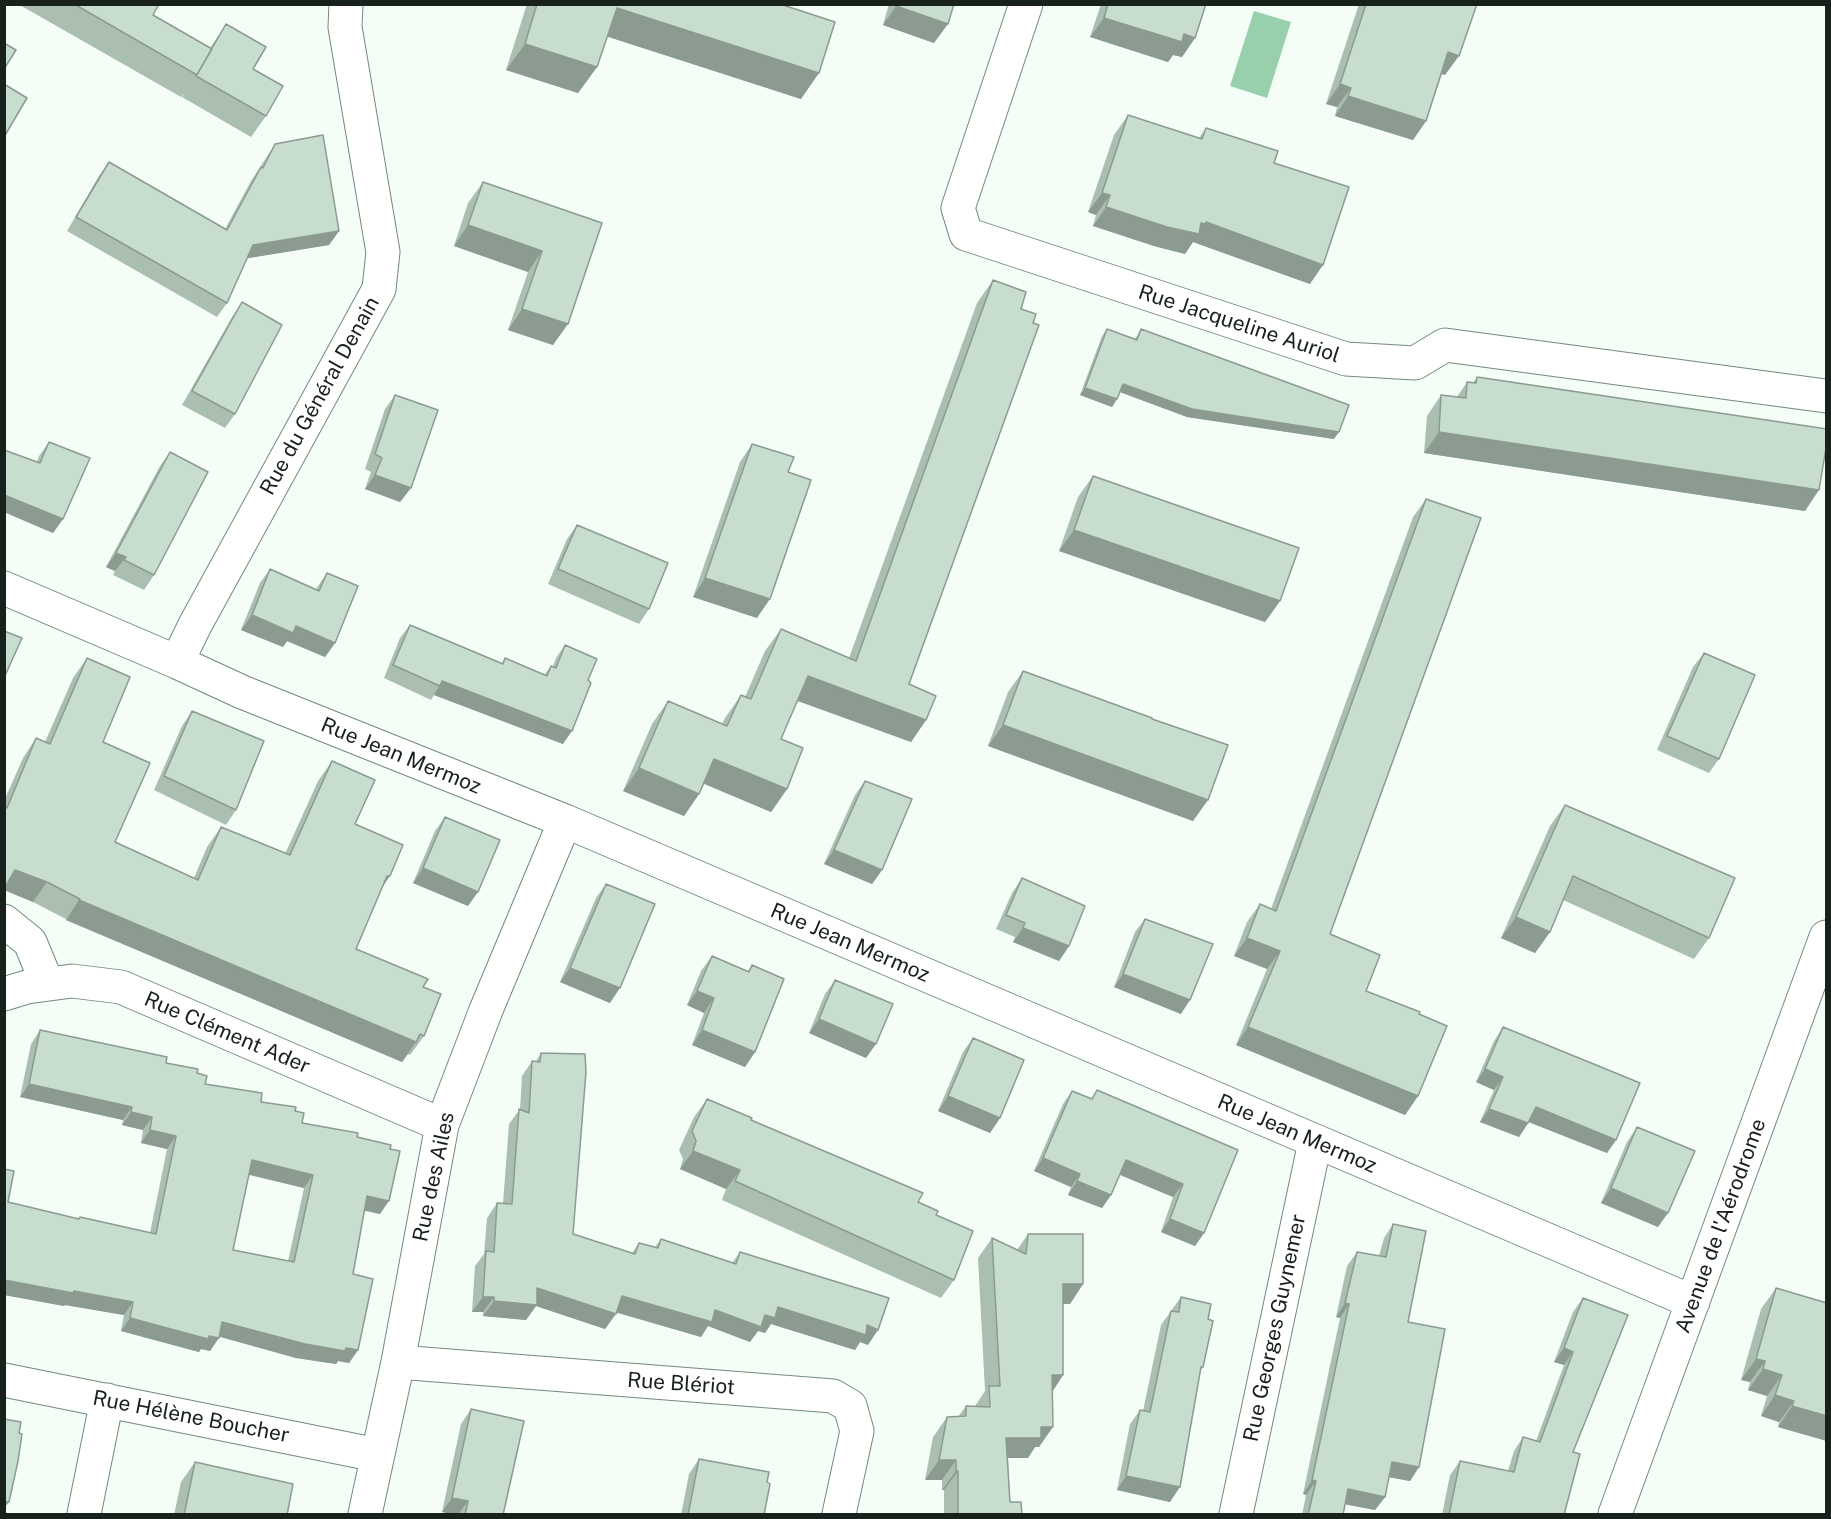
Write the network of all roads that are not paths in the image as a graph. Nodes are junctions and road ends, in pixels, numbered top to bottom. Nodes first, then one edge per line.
1 (346, 4) edge
2 (1026, 4) edge
3 (1827, 396) edge
4 (4, 588) edge
5 (177, 662) junction
6 (565, 821) junction
7 (4, 921) edge
8 (1827, 937) edge
9 (47, 983) junction
10 (4, 993) edge
11 (441, 1125) junction
12 (1315, 1142) junction
13 (1693, 1302) junction
14 (398, 1362) junction
15 (4, 1380) edge
16 (107, 1400) junction
17 (377, 1455) junction
18 (84, 1515) edge
19 (365, 1515) edge
20 (839, 1515) edge
21 (1236, 1515) edge
22 (1615, 1515) edge

1 - 5 street, Rue du Général Denain
2 - 3 street, Rue Jacqueline Auriol
4 - 5 street, Rue Jean Mermoz
5 - 6 street, Rue Jean Mermoz
6 - 11 street, Rue des Ailes
6 - 12 street, Rue Jean Mermoz
7 - 9 street
8 - 13 street, Avenue de l'Aérodrome
9 - 10 street, Rue Clément Ader
9 - 11 street, Rue Clément Ader
11 - 14 street, Rue des Ailes
12 - 13 street, Rue Jean Mermoz
12 - 21 street, Rue Georges Guynemer
13 - 22 street, Avenue de l'Aérodrome
14 - 17 street, Rue des Ailes
14 - 20 street, Rue Blériot
15 - 16 street, Rue Hélène Boucher
16 - 17 street, Rue Hélène Boucher
16 - 18 street
17 - 19 street, Rue des Ailes

